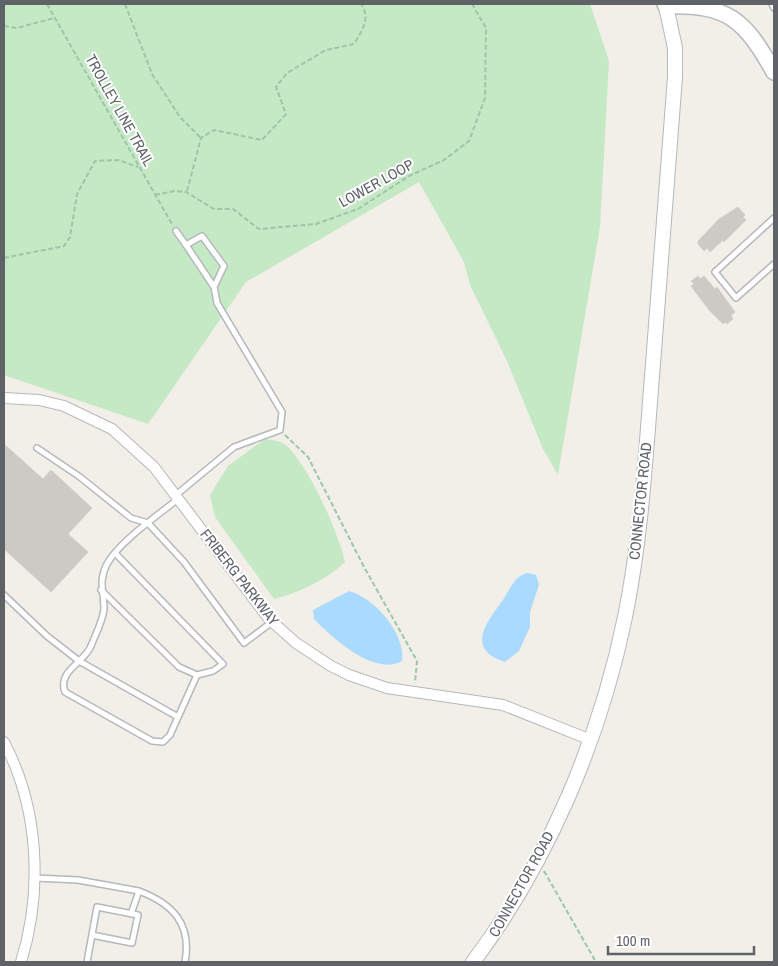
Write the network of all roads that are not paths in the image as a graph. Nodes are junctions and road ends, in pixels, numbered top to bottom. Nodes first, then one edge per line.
1 (772, 4) edge
2 (666, 5) edge
3 (774, 8) edge
4 (773, 67) edge
5 (774, 218) edge
6 (175, 229) road end
7 (186, 245) junction
8 (774, 264) edge
9 (214, 287) junction
10 (4, 398) edge
11 (36, 448) dead end
12 (177, 497) junction
13 (148, 523) junction
14 (116, 554) junction
15 (100, 590) junction
16 (4, 595) edge
17 (272, 622) junction
18 (80, 660) junction
19 (197, 675) junction
20 (178, 717) junction
21 (591, 740) junction
22 (4, 742) edge
23 (34, 878) junction
24 (139, 891) junction
25 (131, 914) junction
26 (92, 935) junction
27 (21, 962) edge
28 (87, 962) edge
29 (185, 962) edge
30 (473, 962) edge

1 - 3 lane
2 - 4 main road
2 - 21 street, CONNECTOR ROAD
5 - 8 lane
6 - 7 lane
7 - 9 lane
7 - 9 lane
9 - 12 lane
10 - 12 street, FRIBERG PARKWAY
11 - 13 lane
12 - 13 lane
12 - 17 street, FRIBERG PARKWAY
13 - 14 lane
13 - 17 lane
14 - 15 lane
14 - 19 lane
15 - 18 lane
15 - 19 lane
16 - 18 lane
17 - 21 street, FRIBERG PARKWAY
18 - 20 lane
18 - 20 lane
19 - 20 lane
21 - 30 street, CONNECTOR ROAD
22 - 23 street
23 - 24 lane
23 - 27 street
24 - 25 lane
24 - 29 lane
25 - 26 lane
25 - 26 lane
26 - 28 lane

